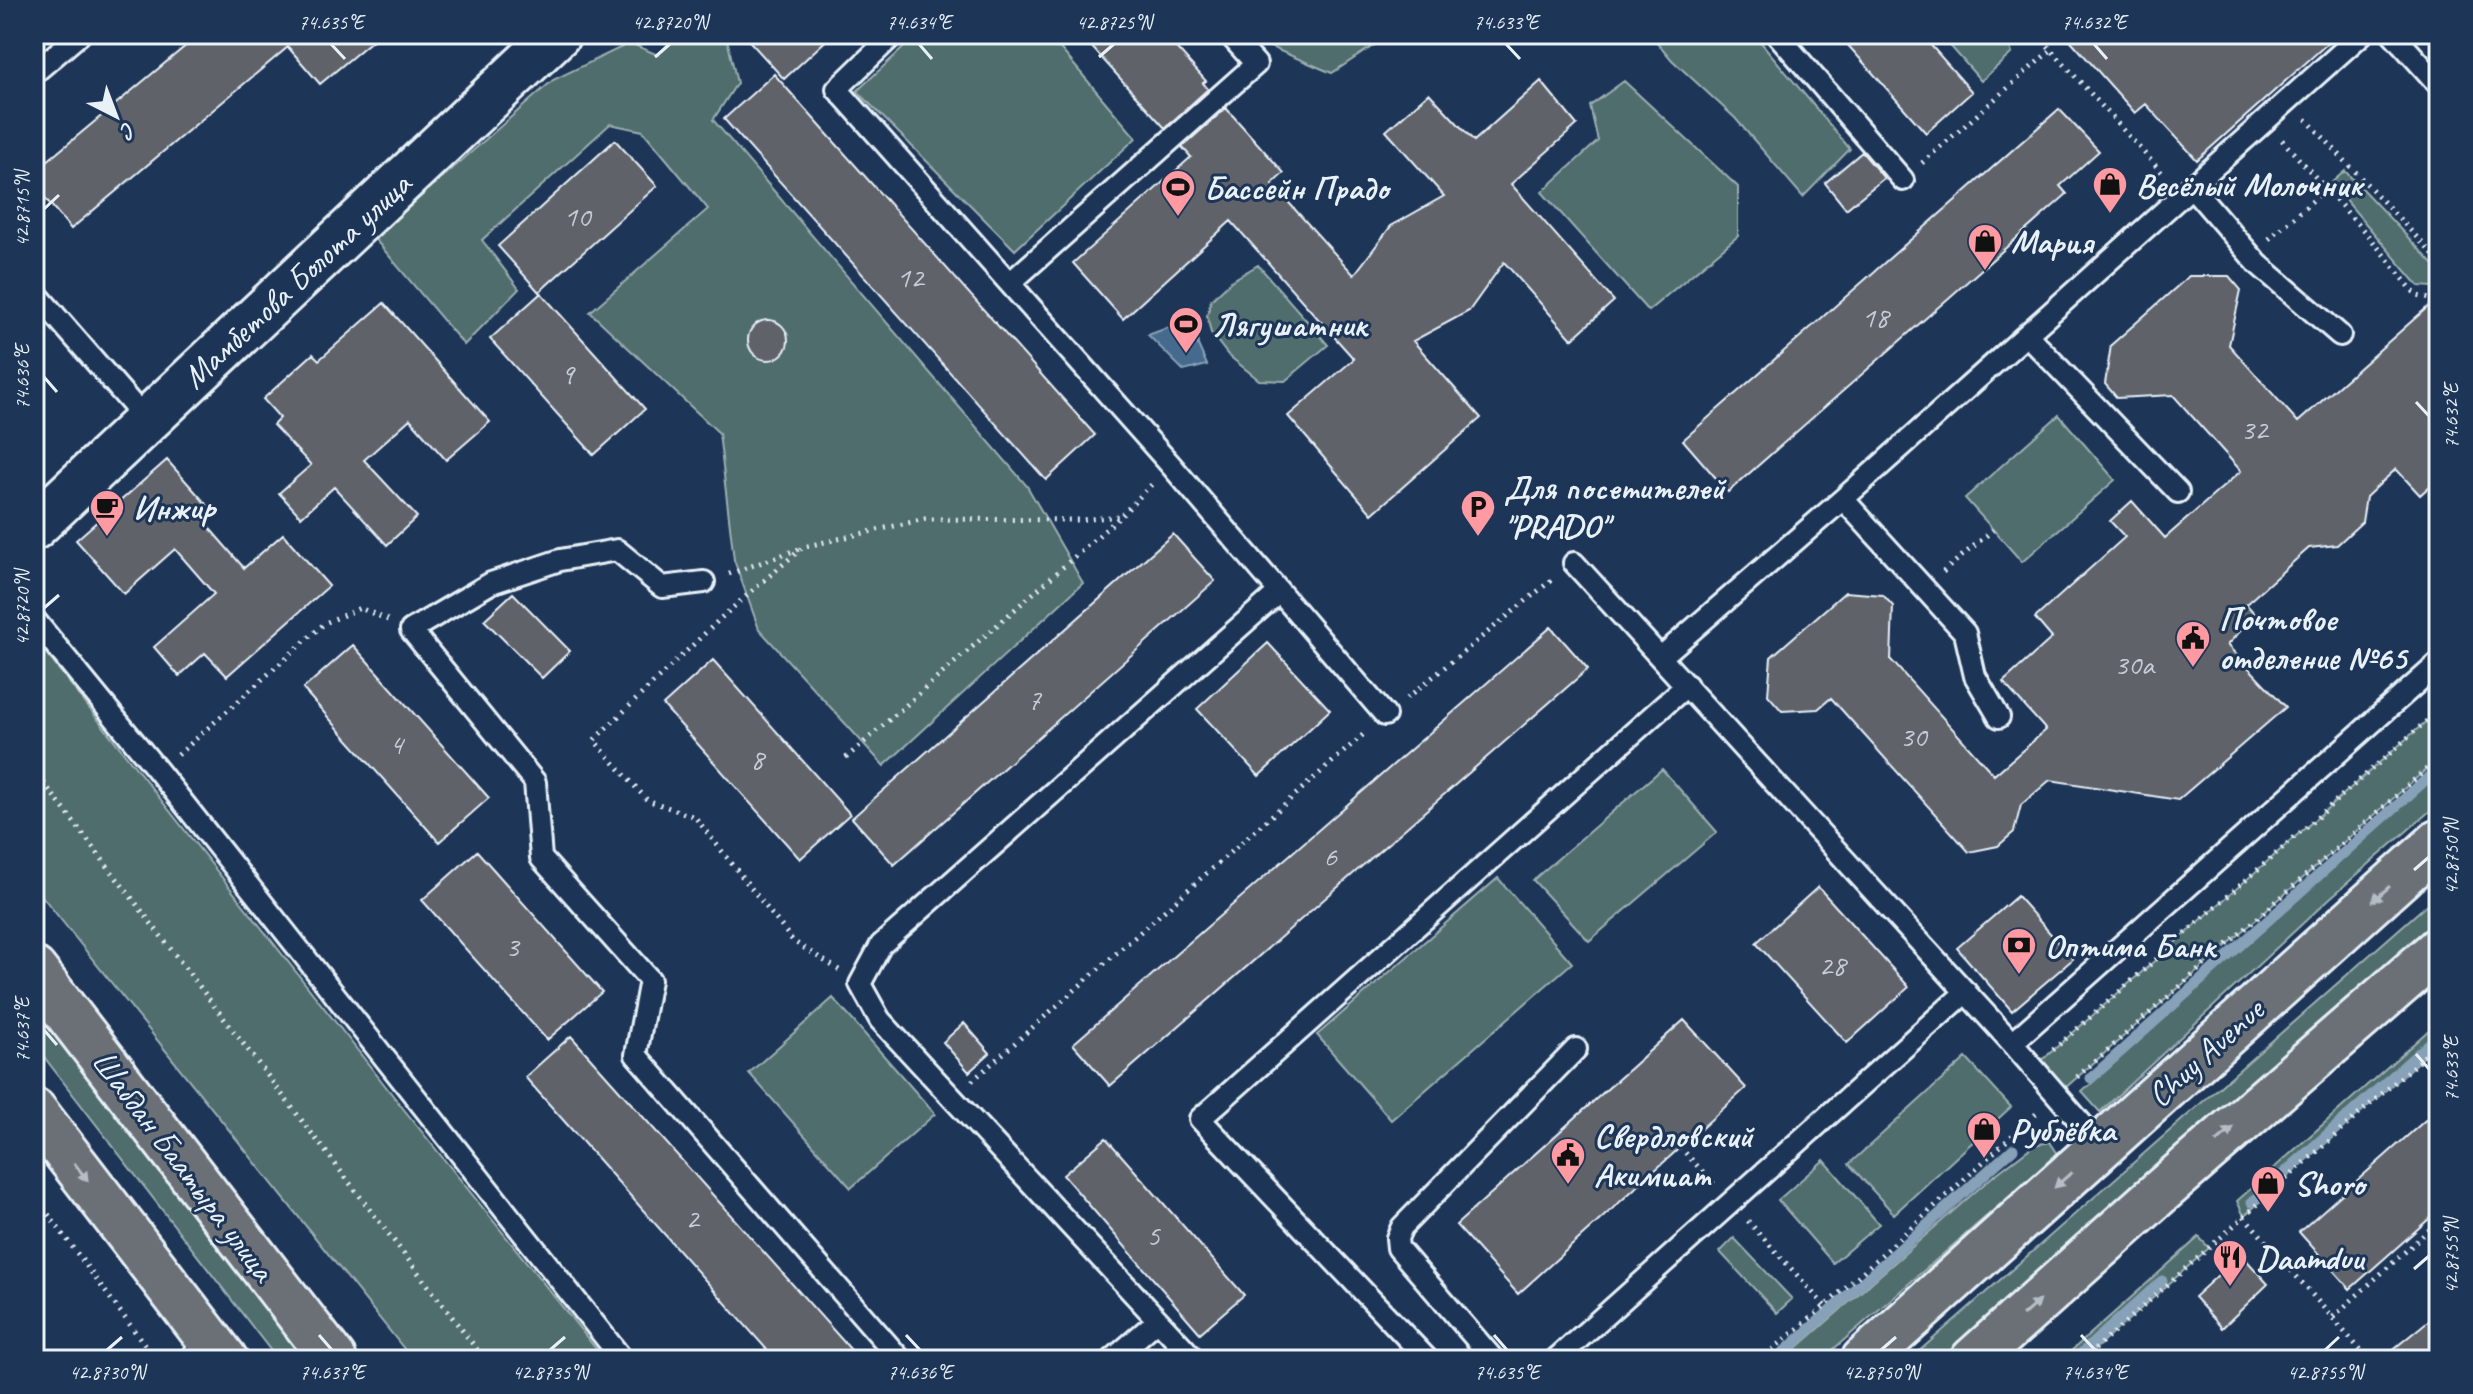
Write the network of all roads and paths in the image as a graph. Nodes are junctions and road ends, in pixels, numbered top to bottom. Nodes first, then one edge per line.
1 (80, 34) edge
2 (558, 34) edge
3 (894, 34) edge
4 (1229, 34) edge
5 (1777, 34) edge
6 (2037, 34) edge
7 (2362, 34) edge
8 (2393, 34) edge
9 (2051, 50) junction
10 (34, 73) edge
11 (2439, 85) edge
12 (2288, 100) junction
13 (2265, 121) junction
14 (1903, 180) joint
15 (2326, 189) junction
16 (2187, 191) junction
17 (2250, 255) junction
18 (2439, 261) edge
19 (1010, 283) junction
20 (34, 291) edge
21 (2439, 301) edge
22 (2027, 335) junction
23 (2340, 335) dead end
24 (146, 420) junction
25 (1170, 464) junction
26 (2178, 492) dead end
27 (1843, 499) junction
28 (1121, 516) junction
29 (34, 527) edge
30 (1993, 530) dead end
31 (803, 547) junction
32 (1574, 563) joint
33 (704, 582) joint
34 (1924, 588) junction
35 (1279, 592) junction
36 (34, 619) edge
37 (411, 630) junction
38 (1661, 657) junction
39 (2439, 663) edge
40 (1687, 685) junction
41 (2439, 710) edge
42 (1385, 715) junction
43 (1999, 717) dead end
44 (846, 758) dead end
45 (2439, 758) edge
46 (34, 770) edge
47 (159, 772) junction
48 (2439, 842) edge
49 (2439, 949) edge
50 (34, 970) edge
51 (860, 984) junction
52 (1966, 992) junction
53 (2012, 1043) junction
54 (2439, 1043) edge
55 (1576, 1049) dead end
56 (2033, 1068) junction
57 (2057, 1095) junction
58 (953, 1098) junction
59 (34, 1111) edge
60 (2101, 1146) junction
61 (1680, 1147) dead end
62 (34, 1195) edge
63 (1731, 1203) junction
64 (2244, 1216) junction
65 (2439, 1221) edge
66 (1825, 1306) junction
67 (2333, 1317) junction
68 (1158, 1320) junction
69 (208, 1353) edge
70 (1417, 1356) edge
71 (156, 1360) edge
72 (334, 1360) edge
73 (485, 1360) edge
74 (623, 1360) edge
75 (901, 1360) edge
76 (1112, 1360) edge
77 (1195, 1360) edge
78 (1494, 1360) edge
79 (1555, 1360) edge
80 (1760, 1360) edge
81 (1864, 1360) edge
82 (1973, 1360) edge
83 (2083, 1360) edge
84 (2369, 1360) edge

1 - 10 lane
2 - 24 street, Мамбетова Болота улица
3 - 19 lane
4 - 19 lane
5 - 14 lane
6 - 9 path
7 - 12 lane
8 - 11 lane
9 - 14 path
9 - 16 path
12 - 13 lane
12 - 18 path
13 - 15 path
13 - 16 lane
15 - 17 path
15 - 21 path
16 - 17 lane
16 - 22 lane
17 - 23 lane
19 - 25 lane
20 - 24 lane
22 - 26 lane
22 - 27 lane
24 - 29 street, Мамбетова Болота улица
25 - 28 path
25 - 35 lane
27 - 34 lane
27 - 38 lane
28 - 31 path
28 - 44 path
30 - 34 path
31 - 33 path
31 - 51 path
32 - 38 lane
32 - 42 path
33 - 37 lane
34 - 43 lane
35 - 42 lane
35 - 51 lane
36 - 47 lane
37 - 47 path
37 - 75 lane
38 - 40 lane
39 - 53 lane
40 - 52 lane
40 - 70 lane
41 - 56 path
42 - 58 path
45 - 57 path
46 - 73 path
47 - 74 lane
48 -> 60 main road, Chuy Avenue
82 -> 49 main road
50 - 72 main road, Шабдан Баатыра улица
51 - 58 lane
52 - 53 lane
52 - 63 lane
53 - 56 lane
54 - 64 path
55 - 78 lane
56 - 57 lane
57 - 60 lane
57 - 66 path
58 - 68 lane
59 -> 69 main road
60 -> 81 main road, Chuy Avenue
61 - 63 path
62 - 71 path
63 - 66 path
63 - 79 lane
64 - 67 path
64 - 83 path
65 - 67 path
66 - 80 path
67 - 84 path
68 - 76 lane
68 - 77 lane

